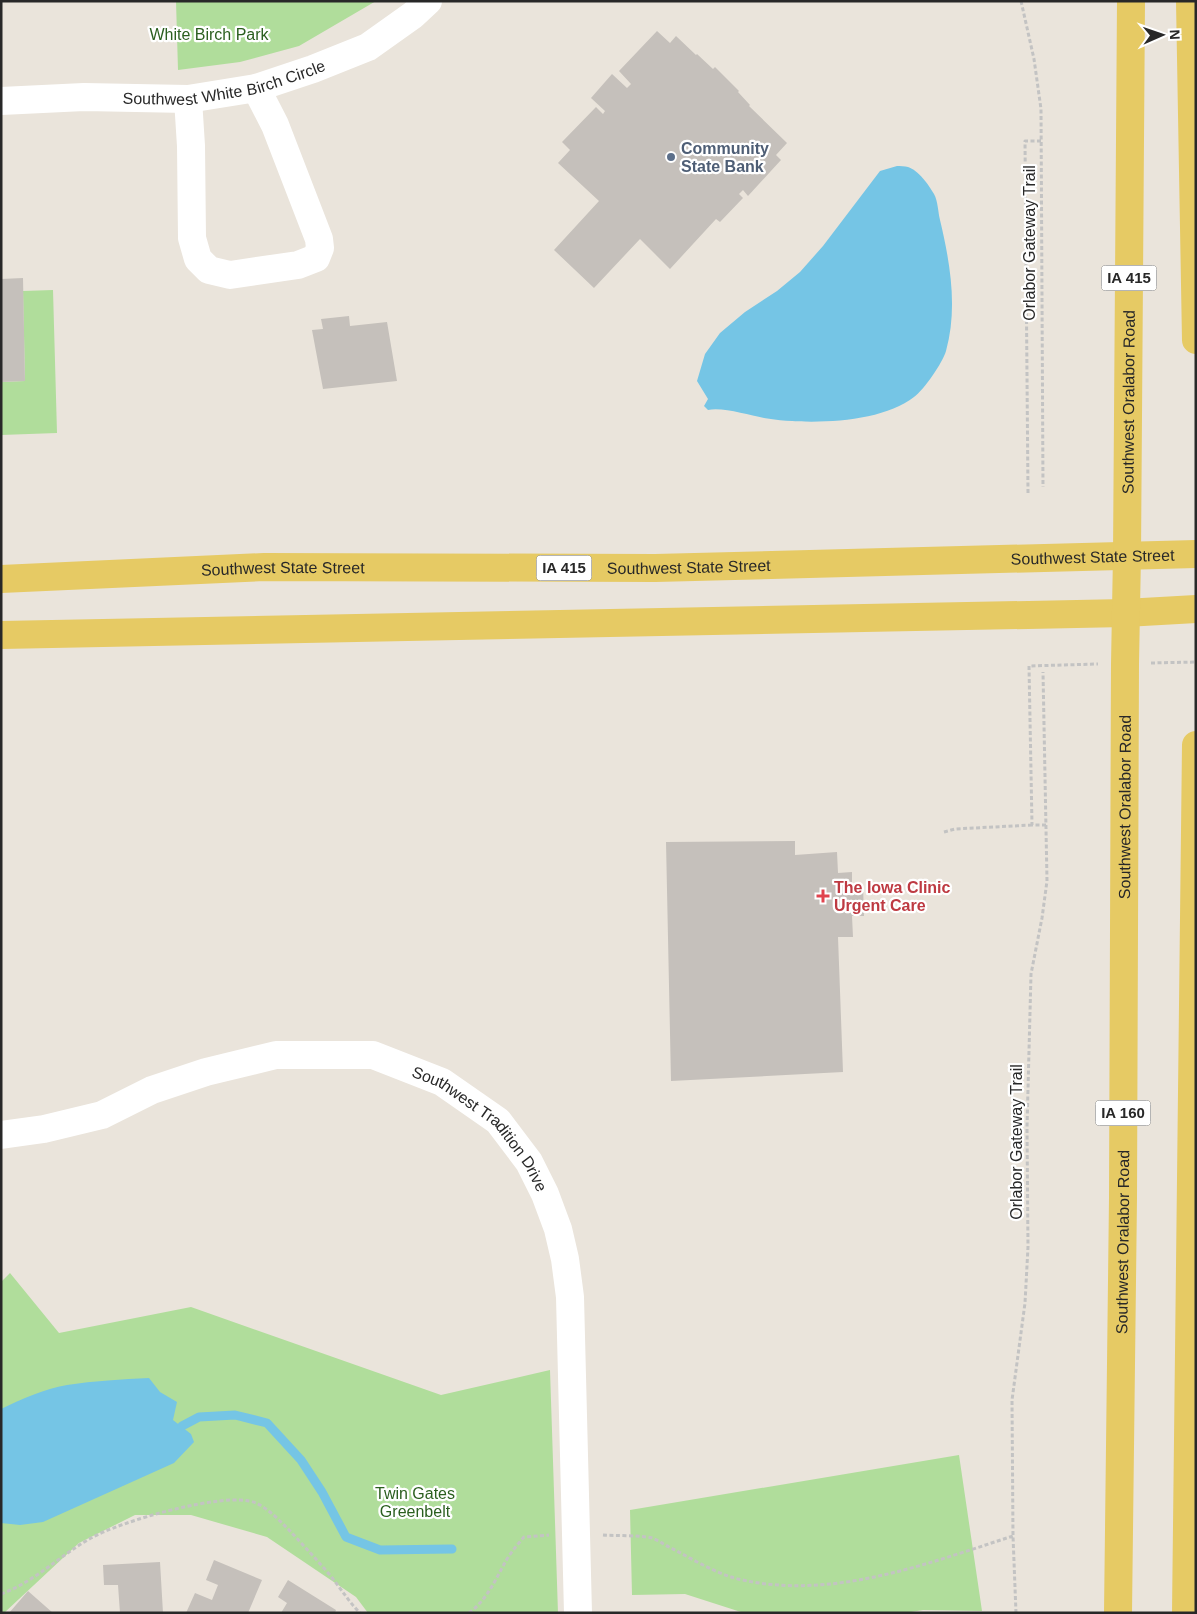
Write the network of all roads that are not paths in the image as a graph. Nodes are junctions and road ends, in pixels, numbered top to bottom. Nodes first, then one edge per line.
1 (428, 1) edge
2 (1131, 1) edge
3 (1190, 1) edge
4 (256, 88) junction
5 (188, 99) junction
6 (1, 101) edge
7 (1196, 340) edge
8 (1196, 554) edge
9 (1127, 555) junction
10 (1, 579) edge
11 (1196, 609) edge
12 (1125, 613) junction
13 (1, 635) edge
14 (1196, 745) edge
15 (1, 1135) edge
16 (578, 1613) edge
17 (1118, 1613) edge
18 (1186, 1613) edge

1 - 4 street, Southwest White Birch Circle
2 - 9 main road, Southwest Oralabor Road / IA 415
3 - 7 main road
4 - 5 street, Southwest White Birch Circle
4 - 5 street
5 - 6 street, Southwest White Birch Circle
8 - 9 main road, Southwest State Street
9 - 10 main road, Southwest State Street / IA 415
9 - 12 main road, Southwest Oralabor Road / IA 160
11 - 12 main road
12 - 13 main road
12 - 17 main road, Southwest Oralabor Road / IA 160
14 - 18 main road
15 - 16 street, Southwest Tradition Drive

